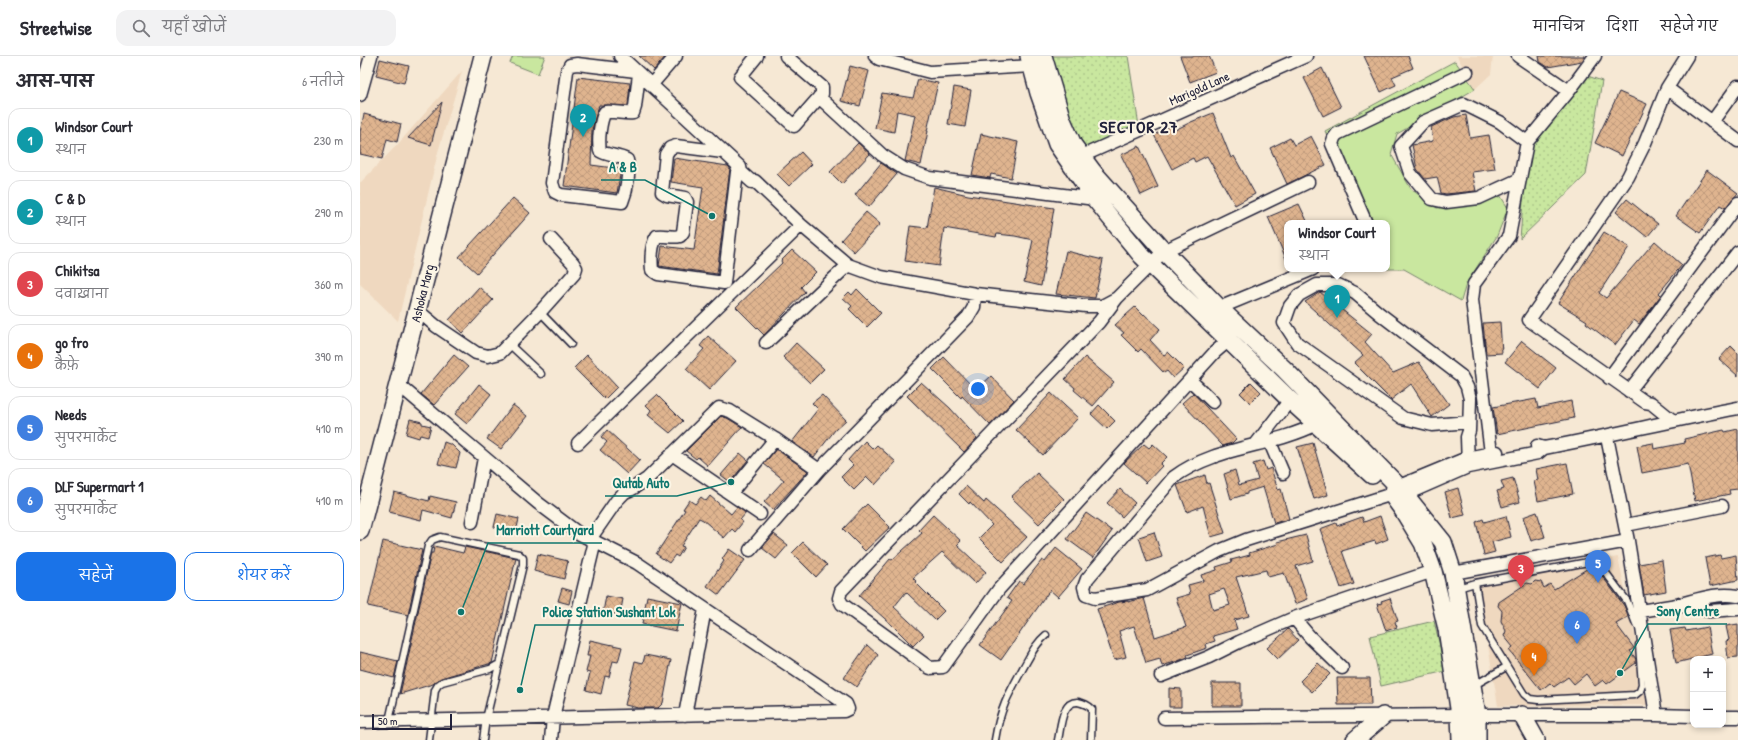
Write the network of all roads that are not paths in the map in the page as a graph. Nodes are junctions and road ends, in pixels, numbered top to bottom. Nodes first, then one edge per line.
1 (370, 56) edge
2 (483, 56) edge
3 (620, 56) edge
4 (676, 56) edge
5 (756, 56) edge
6 (786, 56) edge
7 (875, 56) edge
8 (1306, 56) edge
9 (1518, 56) edge
10 (1595, 56) edge
11 (1687, 56) edge
12 (1035, 59) edge
13 (638, 72) junction
14 (1467, 72) dead end
15 (652, 84) junction
16 (1738, 86) edge
17 (1667, 88) junction
18 (361, 90) edge
19 (1569, 91) junction
20 (819, 97) junction
21 (1712, 122) junction
22 (1738, 141) edge
23 (1527, 142) junction
24 (723, 152) junction
25 (1082, 156) junction
26 (740, 167) junction
27 (1520, 179) junction
28 (1308, 182) dead end
29 (1095, 199) junction
30 (1738, 203) edge
31 (1365, 220) edge
32 (801, 225) junction
33 (551, 239) dead end
34 (1164, 251) junction
35 (1738, 252) edge
36 (1150, 264) junction
37 (848, 265) junction
38 (1306, 272) edge
39 (975, 294) junction
40 (1117, 298) junction
41 (1219, 308) junction
42 (417, 310) junction
43 (540, 312) junction
44 (1229, 340) junction
45 (766, 343) dead end
46 (509, 344) junction
47 (571, 344) dead end
48 (541, 374) dead end
49 (1609, 378) junction
50 (1190, 380) junction
51 (399, 385) junction
52 (1629, 391) junction
53 (1290, 400) junction
54 (1213, 402) dead end
55 (1738, 408) edge
56 (1667, 422) junction
57 (1317, 424) junction
58 (1469, 427) junction
59 (1607, 437) junction
60 (775, 439) junction
61 (1269, 440) junction
62 (578, 443) dead end
63 (1256, 444) junction
64 (672, 454) junction
65 (1492, 457) junction
66 (484, 458) junction
67 (1471, 462) junction
68 (819, 470) junction
69 (1283, 473) dead end
70 (365, 493) edge
71 (730, 493) junction
72 (1394, 493) junction
73 (1722, 506) dead end
74 (760, 514) dead end
75 (472, 522) dead end
76 (1626, 525) junction
77 (360, 531) edge
78 (593, 540) junction
79 (1628, 541) junction
80 (750, 550) dead end
81 (1433, 571) junction
82 (1455, 581) junction
83 (1475, 583) junction
84 (1738, 596) edge
85 (1677, 604) junction
86 (705, 609) junction
87 (1738, 609) edge
88 (1640, 611) junction
89 (1294, 618) junction
90 (1046, 635) dead end
91 (499, 664) junction
92 (1506, 667) junction
93 (1342, 668) dead end
94 (1161, 676) dead end
95 (1472, 687) junction
96 (685, 715) junction
97 (1460, 715) junction
98 (1522, 715) junction
99 (1656, 715) junction
100 (1383, 716) junction
101 (1477, 716) junction
102 (1690, 716) edge
103 (553, 717) junction
104 (1726, 717) edge
105 (1738, 717) edge
106 (1164, 718) dead end
107 (486, 719) junction
108 (433, 720) junction
109 (389, 721) junction
110 (360, 722) edge
111 (430, 740) edge
112 (483, 740) edge
113 (551, 740) edge
114 (995, 740) edge
115 (1058, 740) edge
116 (1091, 740) edge
117 (1355, 740) edge
118 (1461, 740) edge
119 (1477, 740) edge
120 (1536, 740) edge

1 - 18 street
2 - 42 street, Ashoka Marg
3 - 13 street
4 - 15 street
5 - 20 street
6 - 20 street
7 - 12 street
8 - 25 street, Marigold Lane
9 - 19 street
10 - 19 street
11 - 17 street
12 - 25 street
12 - 29 street
13 - 13 street
13 - 15 street
14 - 31 street
15 - 24 street
16 - 21 street
17 - 21 street
17 - 49 street
19 - 23 street
20 - 29 street
21 - 22 street
23 - 27 street
23 - 27 street
24 - 26 street
24 - 26 street
25 - 34 street
26 - 32 street
27 - 65 street
28 - 34 street
29 - 36 street
30 - 49 street
32 - 37 street
32 - 62 street
33 - 43 street
34 - 36 street
34 - 41 street
35 - 52 street
36 - 40 street
36 - 44 street
37 - 39 street
37 - 45 street
38 - 41 street
39 - 40 street
39 - 68 street
40 - 50 street
41 - 72 street
42 - 46 street
42 - 51 street, Ashoka Marg
43 - 46 street
43 - 47 lane
44 - 50 street
44 - 53 street
46 - 48 lane
49 - 52 street
50 - 54 street
51 - 66 street
51 - 70 street, Ashoka Marg
52 - 56 street
53 - 57 street
53 - 63 street
55 - 56 street
56 - 59 street
57 - 61 street
57 - 72 street
58 - 58 street
58 - 67 street
59 - 65 street
59 - 76 street
60 - 64 street
60 - 68 street
60 - 71 street
61 - 63 street
61 - 69 street
63 - 72 street
64 - 71 street
64 - 78 street
65 - 67 street
66 - 75 street
66 - 78 street
67 - 72 street
68 - 80 street
70 - 77 street, Ashoka Marg
71 - 74 street
72 - 81 street
72 - 82 street
73 - 76 street
76 - 79 street
78 - 86 street
78 - 103 street
79 - 82 street
79 - 88 street
81 - 89 street
81 - 97 street
82 - 83 lane
82 - 95 street
83 - 92 lane
83 - 92 lane
84 - 85 street
85 - 87 street
85 - 88 street
86 - 96 street
86 - 96 street
88 - 99 street
89 - 93 street
89 - 94 street
90 - 114 lane
91 - 107 lane
91 - 108 lane
91 - 109 lane
92 - 95 lane
95 - 101 street
96 - 103 street
97 - 100 street
97 - 118 street
98 - 99 street
98 - 101 street
98 - 120 street
99 - 102 street
100 - 106 street
100 - 117 street
101 - 119 street
103 - 107 street
103 - 113 street
104 - 105 street
107 - 108 street
107 - 112 lane
108 - 109 street
108 - 111 lane
109 - 110 street
115 - 116 lane

